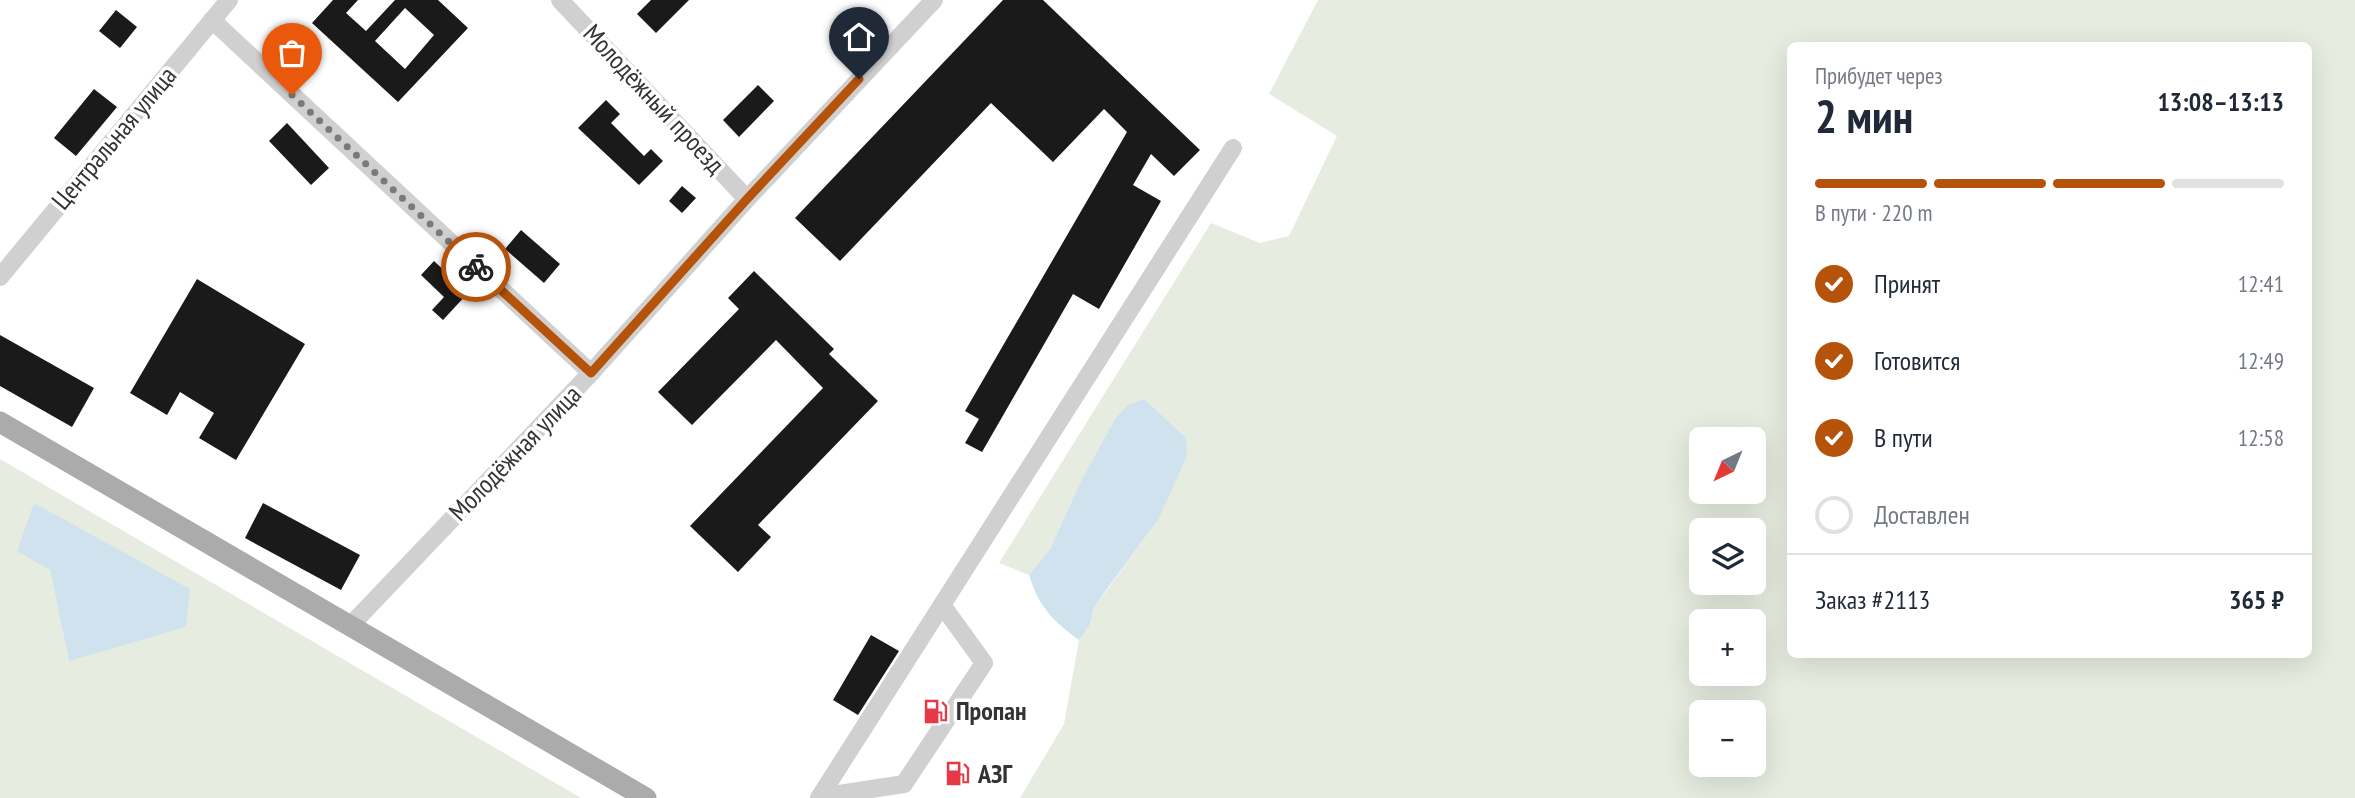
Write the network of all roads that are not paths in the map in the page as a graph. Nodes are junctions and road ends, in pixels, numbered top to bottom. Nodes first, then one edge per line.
1 (229, 0) edge
2 (560, 0) edge
3 (934, 0) edge
4 (212, 20) junction
5 (1233, 148) dead end
6 (747, 199) junction
7 (0, 277) edge
8 (591, 373) junction
9 (0, 422) edge
10 (942, 605) junction
11 (350, 625) junction
12 (819, 797) edge
13 (646, 798) edge

1 - 4 street, Центральная улица
2 - 6 street, Молодёжный проезд
3 - 6 street, Молодёжная улица
4 - 7 street, Центральная улица
4 - 8 street
5 - 10 street
6 - 8 street, Молодёжная улица
8 - 11 street, Молодёжная улица
9 - 11 main road
10 - 12 street
10 - 12 street
11 - 13 main road

